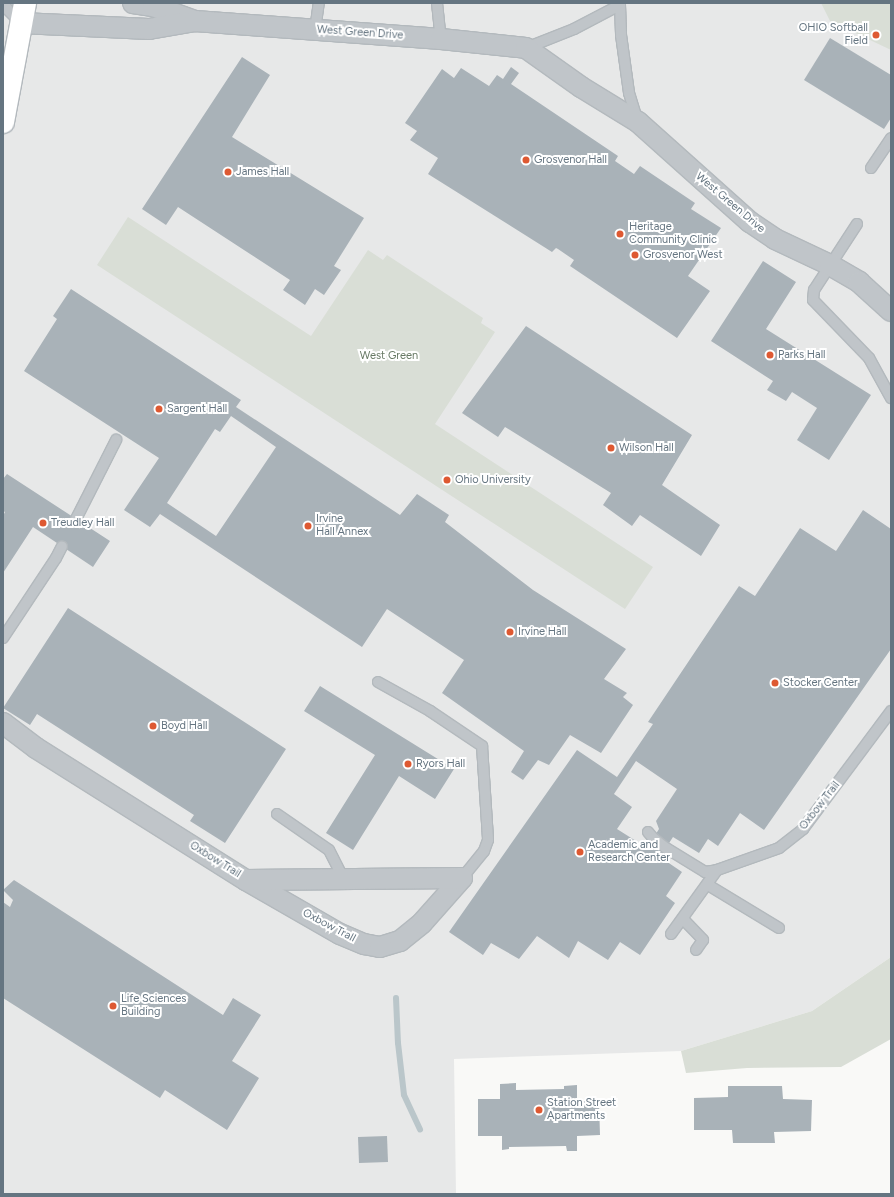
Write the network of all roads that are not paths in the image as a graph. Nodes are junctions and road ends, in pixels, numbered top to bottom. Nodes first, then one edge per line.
1 (3, 3) edge
2 (133, 3) edge
3 (319, 3) edge
4 (437, 3) edge
5 (23, 13) edge
6 (195, 21) junction
7 (315, 30) junction
8 (441, 38) junction
9 (526, 48) junction
10 (3, 122) edge
11 (638, 122) junction
12 (891, 138) edge
13 (871, 168) dead end
14 (857, 224) dead end
15 (830, 265) junction
16 (891, 311) edge
17 (891, 398) edge
18 (116, 440) dead end
19 (76, 519) dead end
20 (62, 546) dead end
21 (3, 638) edge
22 (378, 682) dead end
23 (891, 711) edge
24 (3, 723) edge
25 (277, 814) dead end
26 (648, 832) dead end
27 (717, 870) junction
28 (462, 878) junction
29 (344, 879) junction
30 (246, 880) junction
31 (708, 885) junction
32 (683, 919) junction
33 (779, 928) dead end
34 (671, 934) dead end
35 (696, 950) dead end

1 - 5 lane
2 - 6 street, West Green Drive
3 - 7 lane
4 - 8 lane
5 - 6 street, West Green Drive
5 - 10 main road
6 - 7 street, West Green Drive
7 - 8 street, West Green Drive
8 - 9 street, West Green Drive
9 - 11 street, West Green Drive
9 - 11 lane, West Green Drive
11 - 15 street, West Green Drive
12 - 13 lane
14 - 15 lane
15 - 16 street, West Green Drive
15 - 17 lane
18 - 19 lane
20 - 21 lane
22 - 28 lane
23 - 27 lane, Oxbow Trail
24 - 30 street, Oxbow Trail
25 - 29 lane
26 - 27 lane
27 - 31 lane
28 - 29 street, Oxbow Trail
28 - 30 street, Oxbow TraIl
29 - 30 street, Oxbow Trail
31 - 32 lane
31 - 33 lane
32 - 34 lane
32 - 35 lane

